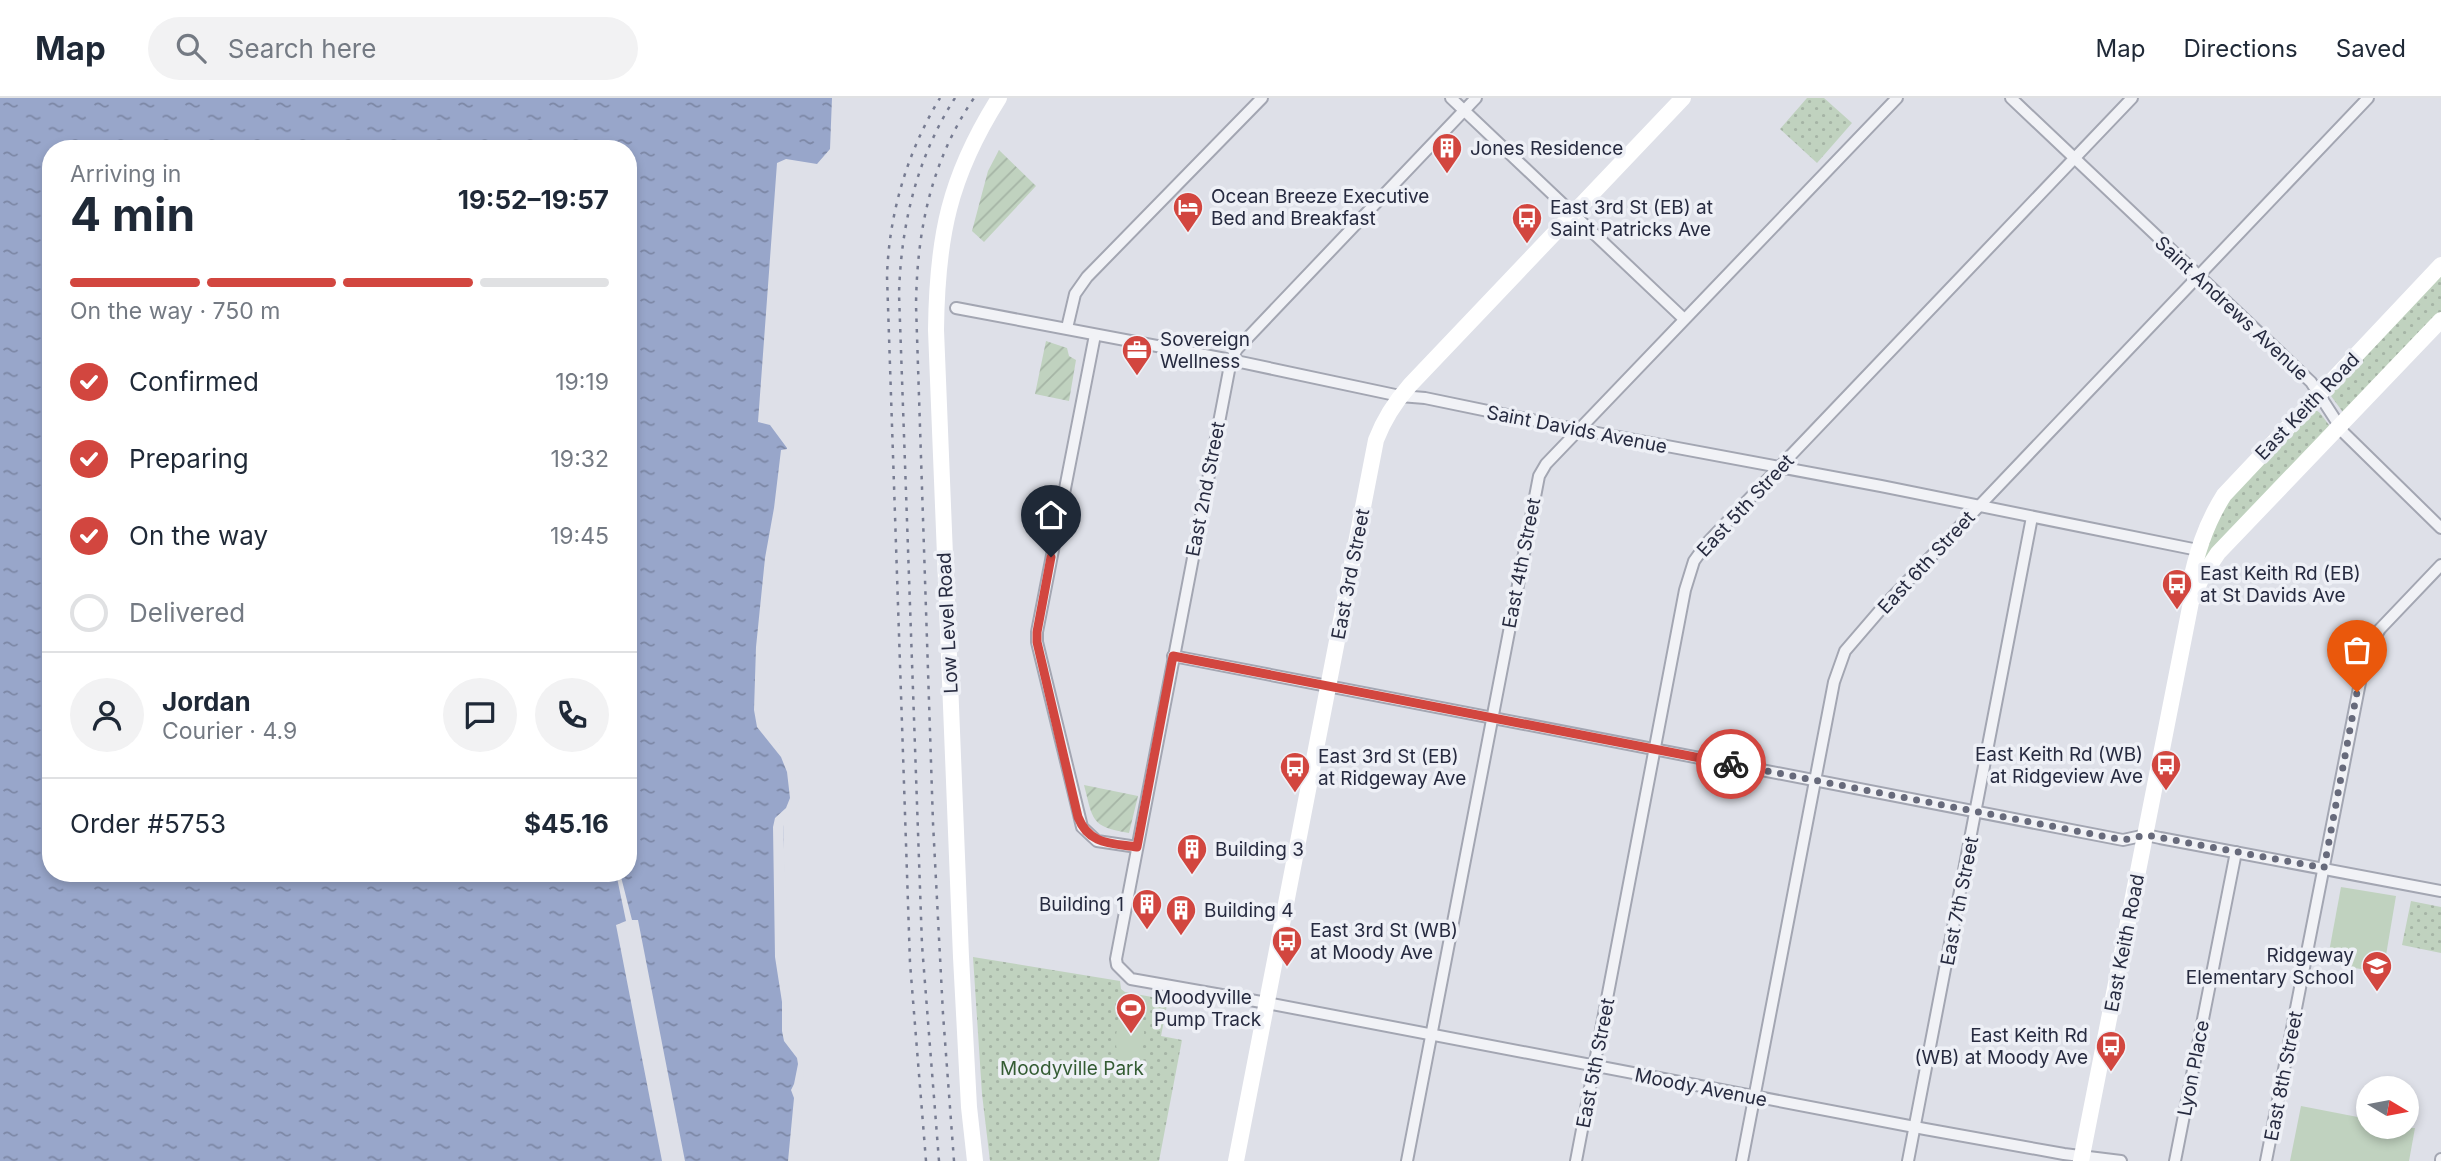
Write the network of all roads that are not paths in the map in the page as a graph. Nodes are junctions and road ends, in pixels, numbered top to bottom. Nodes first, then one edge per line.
1 (999, 98) edge
2 (1262, 98) edge
3 (1451, 98) edge
4 (1476, 98) edge
5 (1683, 98) edge
6 (1897, 98) edge
7 (2011, 98) edge
8 (2132, 98) edge
9 (2368, 98) edge
10 (1464, 110) junction
11 (2075, 158) junction
12 (1572, 213) junction
13 (2441, 265) edge
14 (2199, 276) junction
15 (956, 309) dead end
16 (1683, 318) junction
17 (2441, 320) edge
18 (1067, 328) junction
19 (1095, 334) junction
20 (1231, 360) junction
21 (2319, 393) junction
22 (1401, 396) junction
23 (2339, 426) junction
24 (1579, 430) junction
25 (1780, 468) junction
26 (1979, 506) junction
27 (2032, 517) junction
28 (2441, 528) edge
29 (2197, 550) junction
30 (2441, 565) edge
31 (2192, 602) junction
32 (1173, 656) junction
33 (1329, 686) junction
34 (1492, 718) junction
35 (1656, 749) junction
36 (1816, 780) junction
37 (1977, 811) junction
38 (2146, 835) junction
39 (1137, 847) junction
40 (2236, 852) junction
41 (2324, 868) junction
42 (2441, 891) edge
43 (1120, 969) joint
44 (1267, 1003) junction
45 (1432, 1035) junction
46 (1594, 1066) junction
47 (1755, 1097) junction
48 (1915, 1127) junction
49 (2081, 1158) edge
50 (975, 1161) edge
51 (1237, 1161) edge
52 (1406, 1161) edge
53 (1576, 1161) edge
54 (1742, 1161) edge
55 (1908, 1161) edge
56 (2121, 1161) edge
57 (2175, 1161) edge
58 (2266, 1161) edge

1 - 50 street, Low Level Road
2 - 18 street
3 - 10 street
4 - 10 street, East 2nd Street
5 - 12 street, East 3rd Street
6 - 16 street, East 4th Street
7 - 11 street, Saint Andrews Avenue
8 - 11 street, East 5th Street
9 - 14 street, East 6th Street
10 - 12 street
10 - 20 street, East 2nd Street
11 - 14 street, Saint Andrews Avenue
11 - 25 street, East 5th Street
12 - 16 street
12 - 22 street, East 3rd Street
13 - 21 street, East Keith Road
14 - 21 street, Saint Andrews Avenue
14 - 26 street, East 6th Street
15 - 18 street, Saint Davids Avenue
16 - 24 street, East 4th Street
17 - 23 street, East Keith Road
18 - 19 street, Saint Davids Avenue
19 - 20 street, Saint Davids Avenue
19 - 39 street
20 - 22 street, Saint Davids Avenue
20 - 32 street, East 2nd Street
21 - 23 street, Saint Andrews Avenue
21 - 29 street, East Keith Road
22 - 24 street, Saint Davids Avenue
22 - 33 street, East 3rd Street
23 - 28 street, Saint Andrews Avenue
23 - 31 street, East Keith Road
24 - 25 street, Saint Davids Avenue
24 - 34 street, East 4th Street
25 - 26 street, Saint Davids Avenue
25 - 35 street, East 5th Street
26 - 27 street, Saint Davids Avenue
26 - 36 street, East 6th Street
27 - 29 street, Saint Davids Avenue
27 - 37 street, East 7th Street
29 - 31 street, East Keith Road
30 - 41 street, East 8th Street
31 - 38 street, East Keith Road
32 - 33 street
32 - 39 street, East 2nd Street
33 - 34 street
33 - 44 street, East 3rd Street
34 - 35 street
34 - 45 street, East 4th Street
35 - 36 street
35 - 46 street, East 5th Street
36 - 37 street
36 - 47 street, East 6th Street
37 - 38 street
37 - 48 street, East 7th Street
38 - 40 street
38 - 49 street, East Keith Road
39 - 43 street, East 2nd Street
40 - 41 street
40 - 57 street, Lyon Place
41 - 42 street
41 - 58 street, East 8th Street
43 - 44 street, Moody Avenue
44 - 45 street, Moody Avenue
44 - 51 street, East 3rd Street
45 - 46 street, Moody Avenue
45 - 52 street, East 4th Street
46 - 47 street, Moody Avenue
46 - 53 street, East 5th Street
47 - 48 street, Moody Avenue
47 - 54 street, East 6th Street
48 - 49 street, Moody Avenue
48 - 55 street, East 7th Street
49 - 56 street, Moody Avenue

